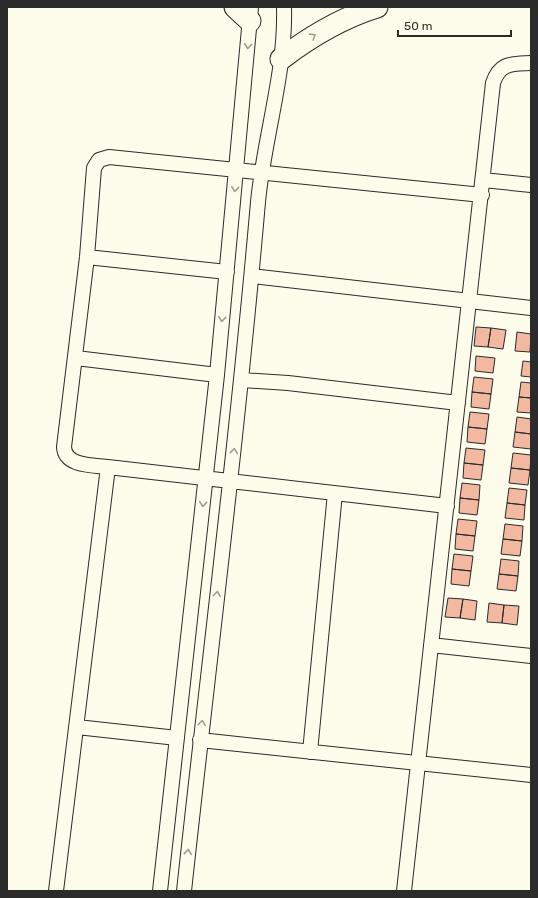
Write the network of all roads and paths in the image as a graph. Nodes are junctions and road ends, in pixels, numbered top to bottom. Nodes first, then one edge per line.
1 (235, 7) edge
2 (284, 7) edge
3 (377, 7) edge
4 (251, 14) edge
5 (282, 59) junction
6 (531, 63) edge
7 (237, 171) junction
8 (261, 173) junction
9 (484, 180) junction
10 (531, 185) edge
11 (482, 195) junction
12 (87, 257) junction
13 (227, 272) junction
14 (252, 276) junction
15 (470, 301) junction
16 (531, 308) edge
17 (76, 358) junction
18 (217, 375) junction
19 (242, 380) junction
20 (458, 403) junction
21 (108, 467) junction
22 (205, 478) junction
23 (231, 481) junction
24 (335, 494) junction
25 (447, 506) junction
26 (431, 645) junction
27 (531, 656) edge
28 (77, 727) junction
29 (177, 738) junction
30 (200, 740) junction
31 (310, 752) junction
32 (418, 764) junction
33 (531, 775) edge
34 (56, 891) edge
35 (160, 891) edge
36 (184, 891) edge
37 (404, 891) edge

1 - 4 main road
2 - 5 street
5 -> 3 main road
4 -> 7 street
5 - 8 street
6 - 9 street
7 - 8 street
7 - 12 street
7 -> 13 street
8 - 11 street
8 - 14 street
9 - 10 street
9 - 11 street
11 - 15 street
12 - 13 street
12 - 17 street
13 -> 18 street
14 - 15 street
14 - 19 street
15 - 16 street
15 - 20 street
17 - 18 street
17 - 21 street
18 - 22 street
19 - 20 street
23 -> 19 street
20 - 25 street
21 - 22 street
21 - 28 street
22 - 23 street
22 -> 29 street
23 - 24 street
30 -> 23 street
24 - 25 street
24 - 31 street
25 - 26 street
26 - 27 street
26 - 32 street
28 - 29 street
28 - 34 street
29 - 35 street
30 - 31 street
36 -> 30 street
31 - 32 street
32 - 33 street
32 - 37 street

